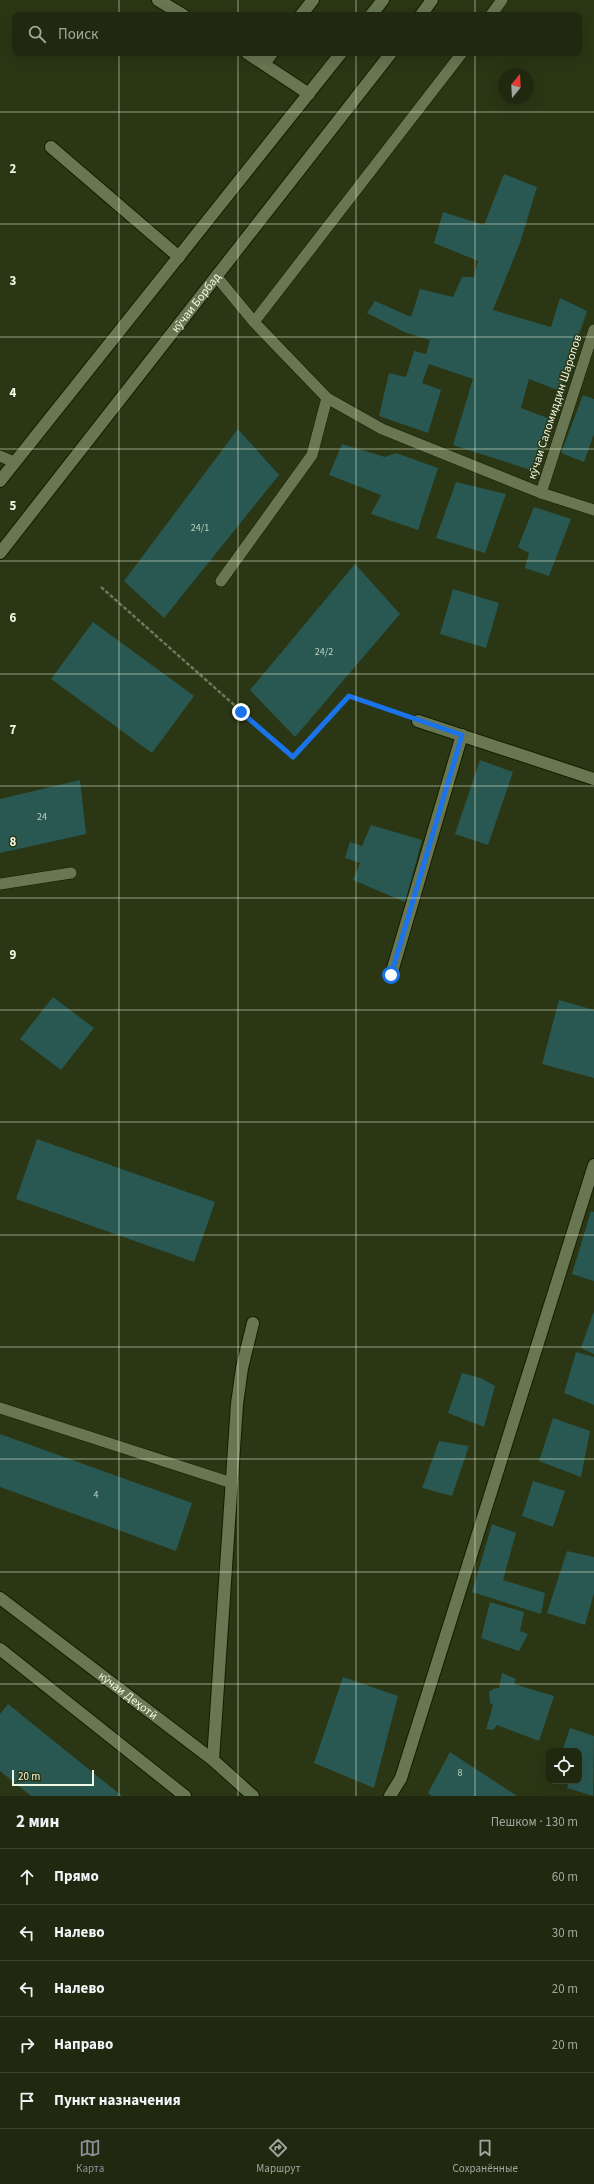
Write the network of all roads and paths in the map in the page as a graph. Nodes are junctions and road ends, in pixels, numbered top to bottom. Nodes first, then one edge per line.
1 (158, 0) edge
2 (313, 0) edge
3 (382, 0) edge
4 (432, 0) edge
5 (502, 0) edge
6 (177, 12) edge
7 (303, 12) edge
8 (373, 12) edge
9 (423, 12) edge
10 (493, 12) edge
11 (252, 56) edge
12 (270, 56) edge
13 (339, 56) edge
14 (389, 56) edge
15 (460, 56) edge
16 (264, 64) junction
17 (309, 94) junction
18 (51, 147) dead end
19 (179, 257) junction
20 (216, 276) junction
21 (254, 322) junction
22 (594, 330) edge
23 (326, 398) junction
24 (0, 456) edge
25 (14, 462) junction
26 (0, 481) edge
27 (541, 493) junction
28 (594, 510) edge
29 (0, 553) edge
30 (221, 581) dead end
31 (101, 587) dead end
32 (418, 721) joint
33 (462, 735) junction
34 (594, 779) edge
35 (71, 873) dead end
36 (0, 884) edge
37 (391, 975) dead end
38 (594, 1165) edge
39 (253, 1323) dead end
40 (0, 1408) edge
41 (232, 1483) junction
42 (0, 1598) edge
43 (0, 1649) edge
44 (213, 1760) junction
45 (185, 1796) edge
46 (254, 1796) edge
47 (390, 1796) edge

1 - 6 street
2 - 7 street
3 - 8 street
4 - 9 street
5 - 10 lane
11 - 16 street
12 - 16 street
13 - 17 street
14 - 20 street, кӯчаи Борбад
15 - 21 lane
16 - 17 street
17 - 19 street
18 - 19 street
19 - 25 street
20 - 21 lane
20 - 29 street, кӯчаи Борбад
21 - 23 lane
22 - 27 lane, кӯчаи Саломиддин Шаропов
23 - 27 lane
23 - 30 lane
24 - 25 lane
25 - 26 street
27 - 28 lane
31 - 32 path
32 - 33 street
33 - 34 street
33 - 37 street
35 - 36 lane
38 - 47 street
39 - 41 street
40 - 41 lane
41 - 44 street
42 - 44 street, кӯчаи Деҳотӣ
43 - 45 street
44 - 46 street, кӯчаи Деҳотӣ

